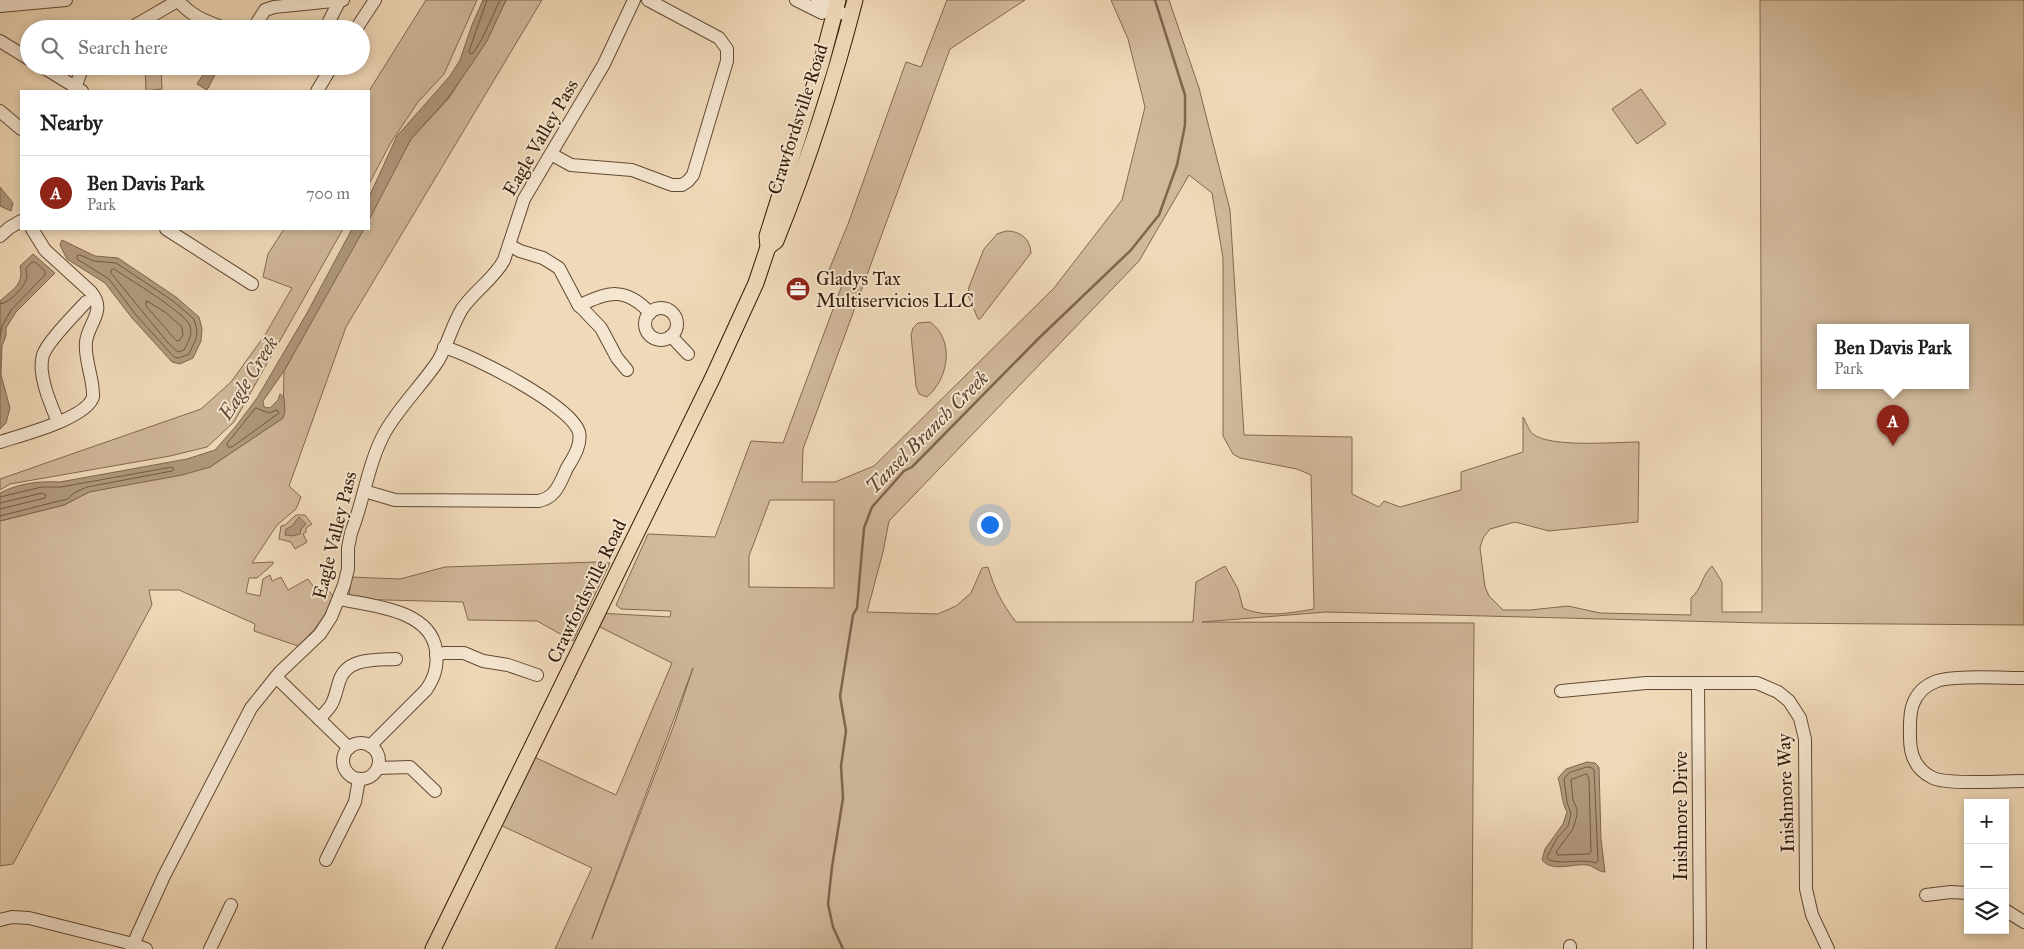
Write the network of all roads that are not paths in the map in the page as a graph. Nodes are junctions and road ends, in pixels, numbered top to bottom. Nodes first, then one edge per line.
1 (66, 0) edge
2 (179, 0) edge
3 (342, 0) edge
4 (375, 0) edge
5 (634, 0) edge
6 (648, 0) edge
7 (796, 0) edge
8 (817, 0) edge
9 (855, 0) edge
10 (0, 6) edge
11 (835, 7) edge
12 (851, 16) junction
13 (145, 20) edge
14 (204, 20) edge
15 (259, 20) edge
16 (330, 20) edge
17 (362, 20) edge
18 (0, 41) edge
19 (20, 53) edge
20 (54, 75) edge
21 (81, 75) edge
22 (326, 75) edge
23 (77, 90) edge
24 (318, 90) edge
25 (0, 111) edge
26 (20, 128) edge
27 (551, 154) junction
28 (20, 222) edge
29 (33, 230) edge
30 (168, 230) edge
31 (1, 232) edge
32 (509, 245) junction
33 (768, 247) junction
34 (252, 284) dead end
35 (86, 302) dead end
36 (579, 306) junction
37 (650, 313) junction
38 (671, 336) junction
39 (444, 347) junction
40 (688, 354) dead end
41 (627, 370) dead end
42 (58, 422) junction
43 (0, 442) edge
44 (364, 492) junction
45 (339, 599) junction
46 (436, 655) junction
47 (396, 659) dead end
48 (537, 674) dead end
49 (276, 677) junction
50 (2024, 678) edge
51 (1698, 683) junction
52 (1561, 691) dead end
53 (319, 719) junction
54 (370, 746) junction
55 (349, 748) junction
56 (378, 768) junction
57 (358, 779) junction
58 (2024, 781) edge
59 (435, 791) dead end
60 (326, 860) dead end
61 (1964, 893) edge
62 (1926, 895) dead end
63 (231, 905) dead end
64 (2009, 913) edge
65 (0, 920) edge
66 (2024, 922) edge
67 (132, 946) edge
68 (146, 949) edge
69 (210, 949) edge
70 (433, 949) edge
71 (1700, 949) edge
72 (1828, 949) edge

1 - 10 street
2 - 13 street
2 - 14 street
3 - 15 street
3 - 16 street
4 - 17 street
5 - 27 street, Eagle Valley Pass
6 - 27 street
7 - 11 street
8 - 11 street
9 - 12 main road, Crawfordsville Road
11 - 12 street
11 - 33 main road, Crawfordsville Road
12 - 33 main road, Crawfordsville Road
18 - 19 street
20 - 23 street
21 - 23 street
22 - 24 street
25 - 26 street
27 - 32 street, Eagle Valley Pass
28 - 31 street
29 - 42 street
30 - 34 street
32 - 36 street
32 - 39 street, Eagle Valley Pass
33 - 70 main road, Crawfordsville Road
35 - 42 street
36 - 37 street
36 - 41 street
37 - 38 street
37 - 38 street
38 - 40 street
39 - 44 street, Eagle Valley Pass
39 - 44 street
42 - 43 street
44 - 45 street, Eagle Valley Pass
45 - 46 street
45 - 49 street, Eagle Valley Pass
46 - 48 street
46 - 54 street
47 - 53 street
49 - 53 street
49 - 67 street, Eagle Valley Pass
50 - 58 street
51 - 52 street, Inishmore Way
51 - 71 street, Inishmore Drive
51 - 72 street, Inishmore Way
53 - 55 street
54 - 55 street
54 - 56 street
55 - 57 street
56 - 57 street
56 - 59 street
57 - 60 street
61 - 62 street
63 - 69 street
64 - 66 street
65 - 67 street
67 - 68 street

